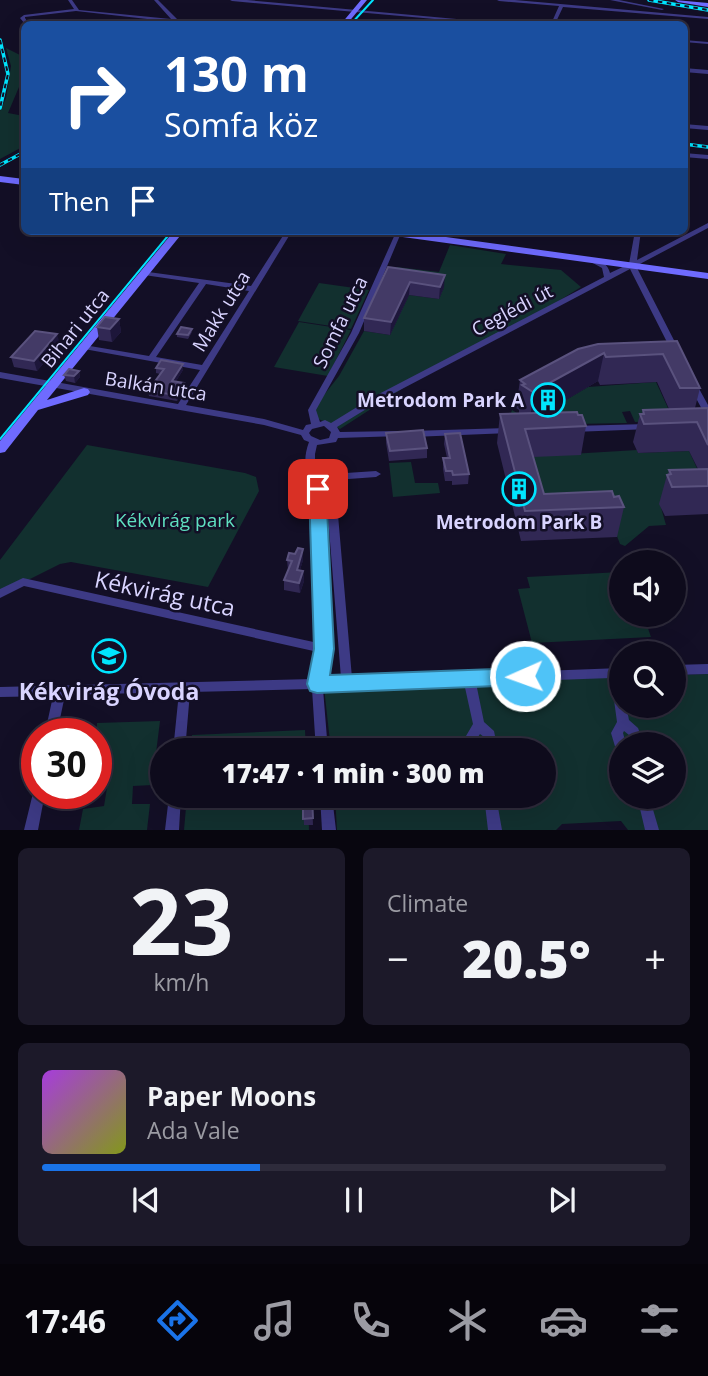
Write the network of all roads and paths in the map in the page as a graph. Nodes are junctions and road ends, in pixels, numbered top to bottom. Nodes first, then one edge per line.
1 (70, 0) edge
2 (156, 0) edge
3 (232, 0) edge
4 (364, 0) edge
5 (499, 0) edge
6 (612, 0) edge
7 (678, 0) edge
8 (690, 0) edge
9 (708, 4) edge
10 (561, 6) junction
11 (76, 10) junction
12 (356, 11) junction
13 (683, 15) junction
14 (708, 18) edge
15 (24, 21) edge
16 (169, 21) edge
17 (176, 21) edge
18 (347, 21) edge
19 (468, 21) edge
20 (554, 21) edge
21 (688, 41) edge
22 (708, 43) edge
23 (688, 70) edge
24 (708, 72) edge
25 (688, 126) edge
26 (708, 128) edge
27 (688, 155) edge
28 (708, 157) edge
29 (0, 179) edge
30 (21, 182) edge
31 (708, 225) edge
32 (176, 235) edge
33 (287, 235) edge
34 (397, 235) edge
35 (413, 235) edge
36 (637, 235) edge
37 (594, 260) junction
38 (632, 266) junction
39 (144, 273) junction
40 (708, 276) edge
41 (608, 278) junction
42 (204, 282) junction
43 (253, 289) junction
44 (84, 347) junction
45 (151, 359) junction
46 (682, 362) edge
47 (205, 368) junction
48 (0, 375) edge
49 (692, 382) edge
50 (53, 385) junction
51 (84, 392) junction
52 (34, 408) junction
53 (180, 408) junction
54 (708, 414) edge
55 (316, 424) junction
56 (657, 427) edge
57 (567, 430) edge
58 (334, 431) junction
59 (521, 431) edge
60 (305, 432) junction
61 (314, 442) junction
62 (0, 449) edge
63 (309, 467) junction
64 (376, 474) dead end
65 (330, 477) junction
66 (0, 594) edge
67 (324, 649) junction
68 (708, 669) edge
69 (686, 670) edge
70 (609, 673) edge
71 (469, 678) junction
72 (347, 683) junction
73 (317, 684) junction
74 (185, 687) junction
75 (60, 690) junction
76 (0, 692) edge
77 (54, 718) edge
78 (623, 718) edge
79 (623, 722) junction
80 (479, 725) junction
81 (618, 732) edge
82 (634, 732) edge
83 (180, 738) edge
84 (322, 738) edge
85 (472, 738) edge
86 (490, 738) edge
87 (174, 808) edge
88 (327, 808) edge
89 (492, 808) edge
90 (35, 809) edge
91 (646, 809) edge
92 (31, 830) edge
93 (172, 830) edge
94 (328, 830) edge
95 (495, 830) edge
96 (652, 830) edge

1 - 11 street
2 - 17 street
3 - 12 street
4 - 12 street
5 - 10 street
6 - 13 street
7 - 9 street
8 - 9 street
10 - 13 street
10 - 20 street
11 - 15 street
11 - 16 street
12 - 18 street
12 - 19 street
13 - 14 street
21 - 22 street
23 - 24 street
25 - 26 street
27 - 28 street
29 - 30 street
31 - 38 street, Ceglédi út
32 - 39 street, Bihari utca
33 - 43 street, Makk utca
34 - 55 street, Somfa utca
35 - 37 street
36 - 38 street
37 - 38 street
37 - 41 street
38 - 40 street
38 - 41 street, Ceglédi út
38 - 46 street
39 - 42 street
39 - 44 street, Bihari utca
41 - 58 street, Ceglédi út
42 - 43 street
42 - 45 street
43 - 47 street, Makk utca
44 - 45 street
44 - 50 street, Bihari utca
45 - 47 street
47 - 53 street, Makk utca
48 - 50 street, Balkán utca
49 - 54 street
50 - 51 street, Balkán utca
50 - 52 street, Bihari utca
51 - 52 street
51 - 53 street, Balkán utca
52 - 62 street, Bihari utca
53 - 60 street, Balkán utca
55 - 58 street
55 - 60 street
56 - 57 street
58 - 59 street
58 - 61 street
60 - 61 street
61 - 63 street
63 - 65 street
63 - 67 street
64 - 65 street
65 - 72 street
66 - 67 street, Kékvirág utca
67 - 73 street
68 - 69 street
70 - 71 street
71 - 72 street
71 - 80 street
72 - 73 street
73 - 74 street
73 - 84 street
74 - 75 street
74 - 83 street
75 - 76 street
75 - 77 street
78 - 79 street
79 - 81 street
79 - 82 street
80 - 85 street
80 - 86 street
87 - 93 street
88 - 94 street
89 - 95 street
90 - 92 street
91 - 96 street

